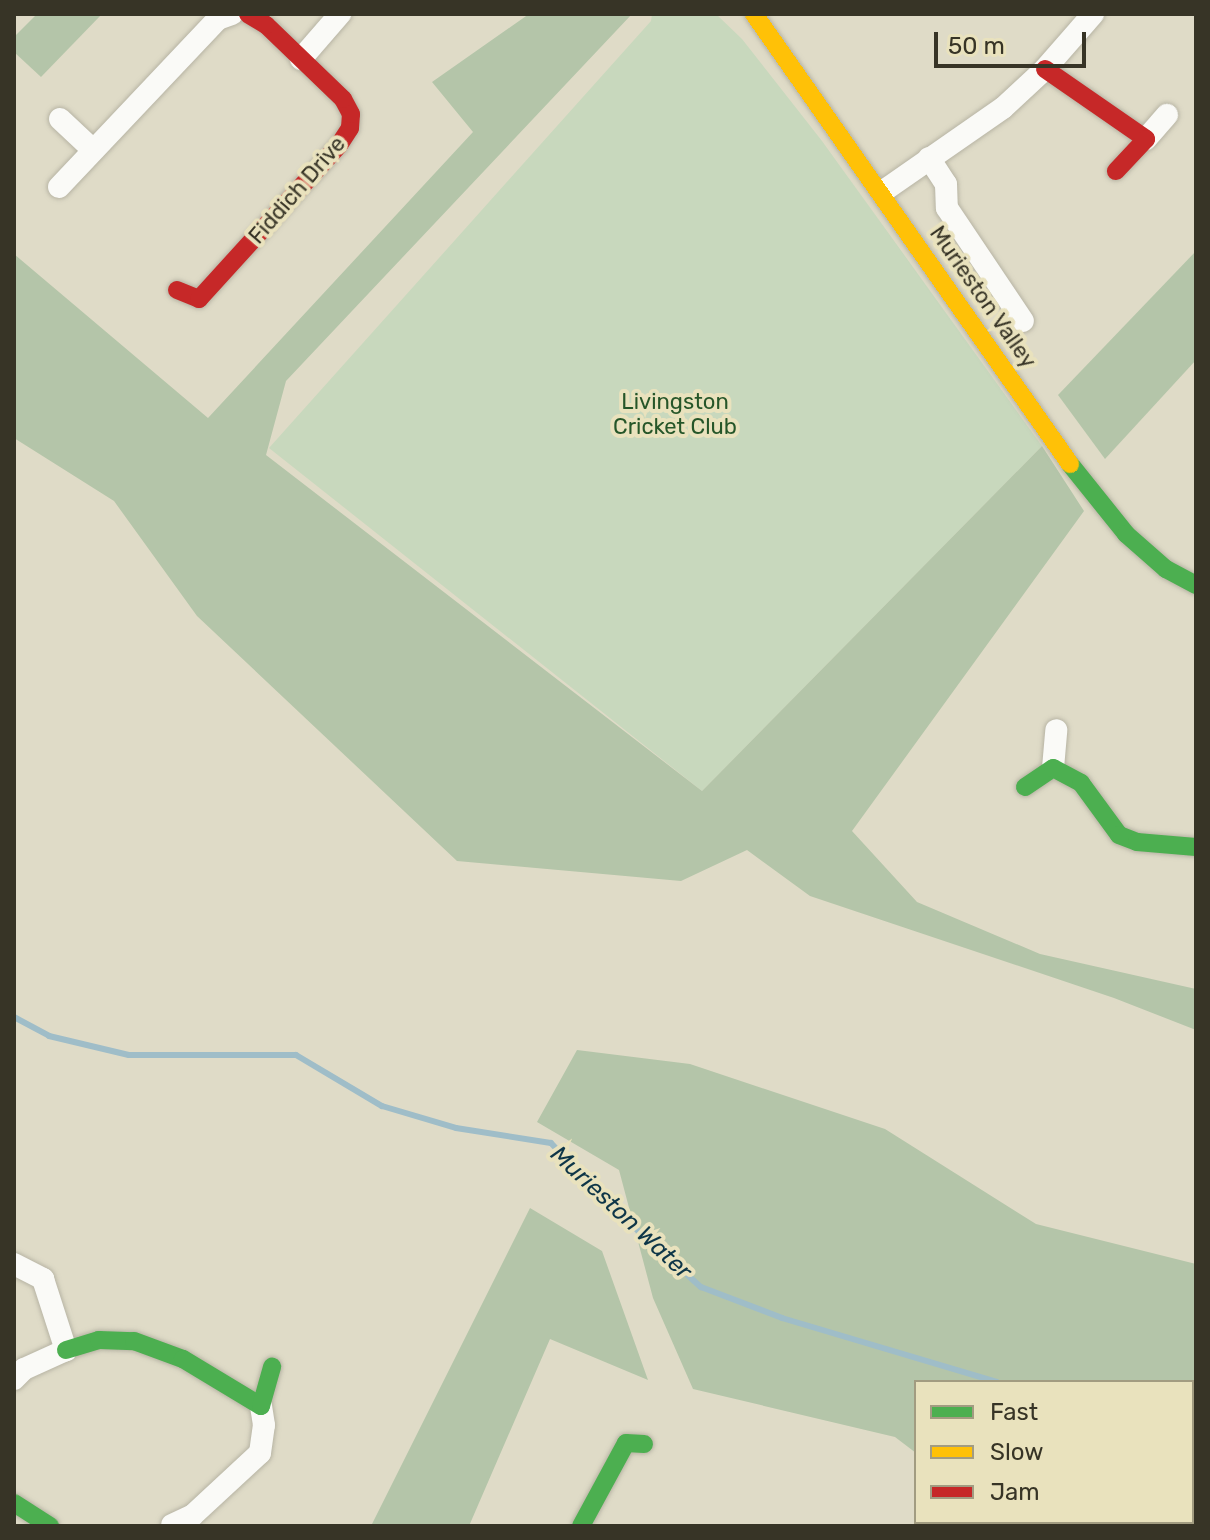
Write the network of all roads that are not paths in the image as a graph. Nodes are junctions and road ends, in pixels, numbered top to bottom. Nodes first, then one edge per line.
1 (232, 14) edge
2 (248, 14) edge
3 (340, 14) edge
4 (754, 14) edge
5 (1093, 14) edge
6 (301, 59) junction
7 (1045, 69) junction
8 (1167, 115) dead end
9 (60, 119) dead end
10 (1146, 139) junction
11 (93, 150) junction
12 (929, 158) junction
13 (1116, 171) dead end
14 (59, 187) dead end
15 (882, 192) junction
16 (177, 290) dead end
17 (1023, 321) dead end
18 (1196, 585) edge
19 (1056, 730) dead end
20 (1053, 768) junction
21 (1025, 787) dead end
22 (1196, 847) edge
23 (14, 1264) edge
24 (66, 1350) junction
25 (272, 1367) dead end
26 (14, 1379) edge
27 (261, 1406) junction
28 (628, 1441) dead end
29 (14, 1503) edge
30 (196, 1521) edge
31 (172, 1525) edge
32 (50, 1526) edge
33 (581, 1526) edge

1 - 11 street
2 - 6 street, Fiddich Drive
3 - 6 street
4 - 15 street, Murieston Valley
5 - 7 street
6 - 16 street, Fiddich Drive
7 - 10 street
7 - 12 street
8 - 10 street
9 - 11 street
10 - 13 street
11 - 14 street
12 - 15 street
12 - 17 street
15 - 18 street, Murieston Valley
19 - 20 street
20 - 21 street
20 - 22 street
23 - 24 street
24 - 26 street
24 - 27 street
25 - 27 street
27 - 30 street
28 - 33 street
29 - 32 street
30 - 31 street

